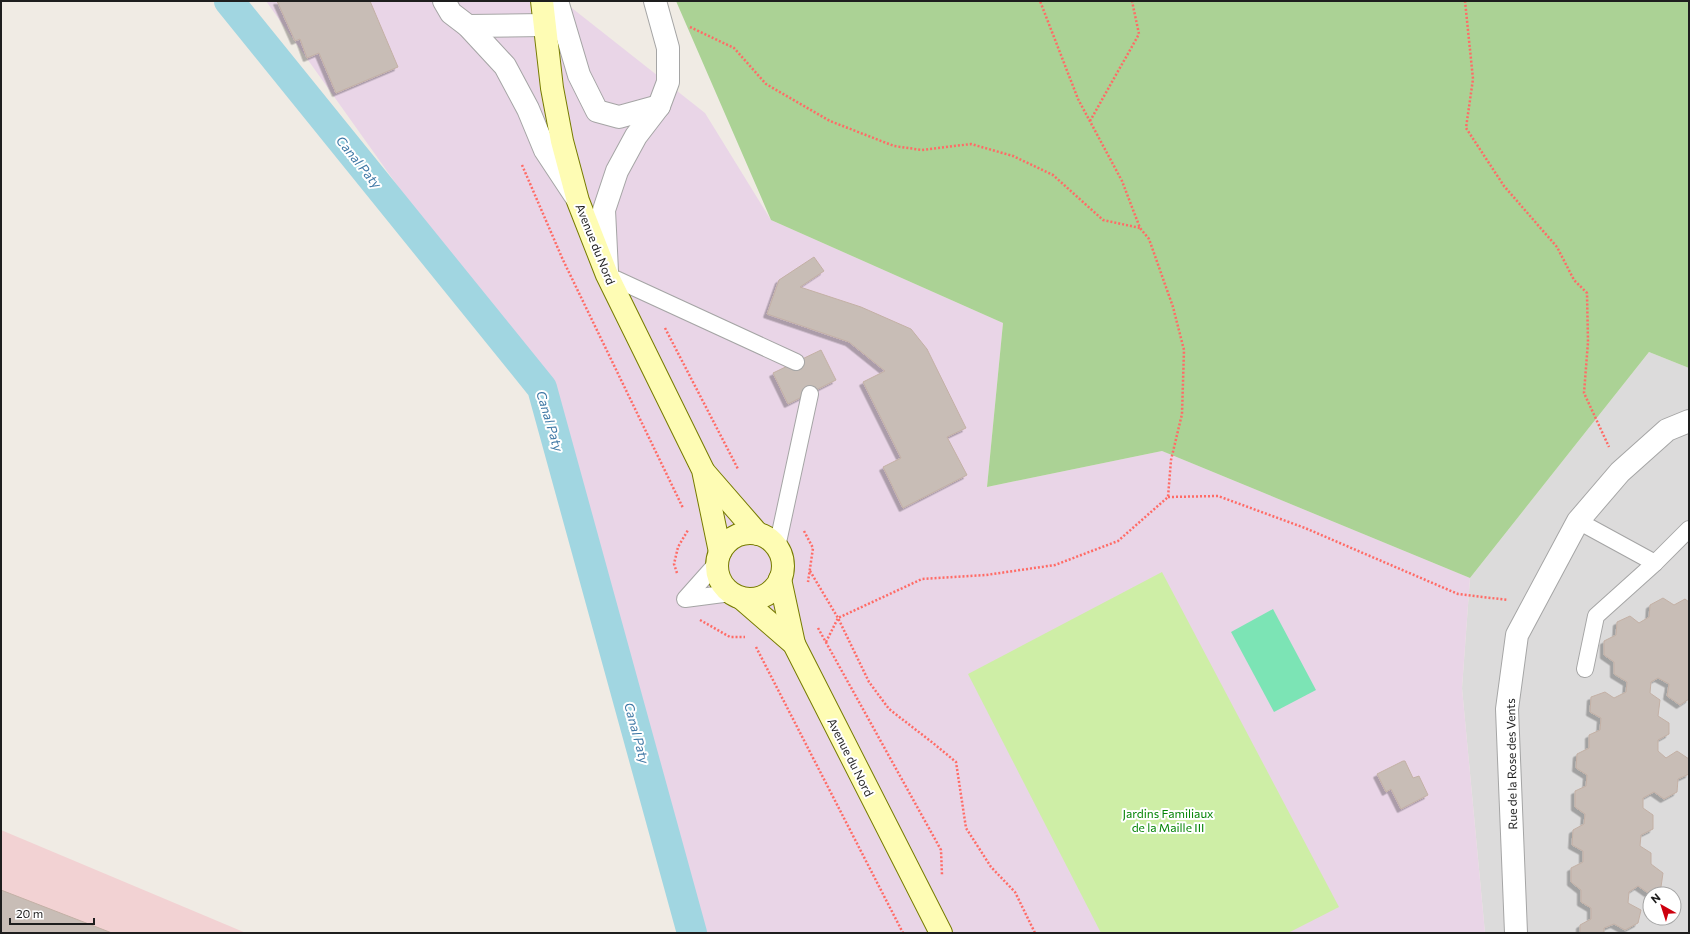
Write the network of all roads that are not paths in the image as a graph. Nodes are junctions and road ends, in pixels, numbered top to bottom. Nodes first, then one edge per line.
1 (444, 1) edge
2 (542, 1) edge
3 (557, 1) edge
4 (656, 7) edge
5 (544, 24) junction
6 (468, 26) junction
7 (658, 106) junction
8 (578, 201) junction
9 (608, 275) junction
10 (796, 362) dead end
11 (810, 394) dead end
12 (1689, 421) edge
13 (703, 470) junction
14 (1578, 521) junction
15 (1689, 529) edge
16 (758, 534) junction
17 (777, 547) junction
18 (719, 558) junction
19 (1655, 563) junction
20 (780, 579) junction
21 (736, 595) junction
22 (794, 644) junction
23 (1585, 669) dead end
24 (941, 933) edge
25 (1516, 933) edge

1 - 6 street
2 - 5 main road, Avenue du Nord
3 - 7 street
4 - 7 street
5 - 6 street
5 - 8 main road, Avenue du Nord
6 - 8 street
7 - 9 street
8 - 9 main road, Avenue du Nord
9 - 10 lane
9 - 13 main road, Avenue du Nord
11 - 17 lane
12 - 14 street, Rue de la Rose des Vents
13 - 16 main road, Avenue du Nord
13 - 18 main road, Avenue du Nord
14 - 19 lane
14 - 25 street, Rue de la Rose des Vents
15 - 19 lane
16 - 17 main road
16 - 18 main road
17 - 20 main road
18 - 21 main road
18 - 21 lane
19 - 23 lane
20 - 21 main road
20 - 22 main road
21 - 22 main road, Avenue du Nord
22 - 24 main road, Avenue du Nord

